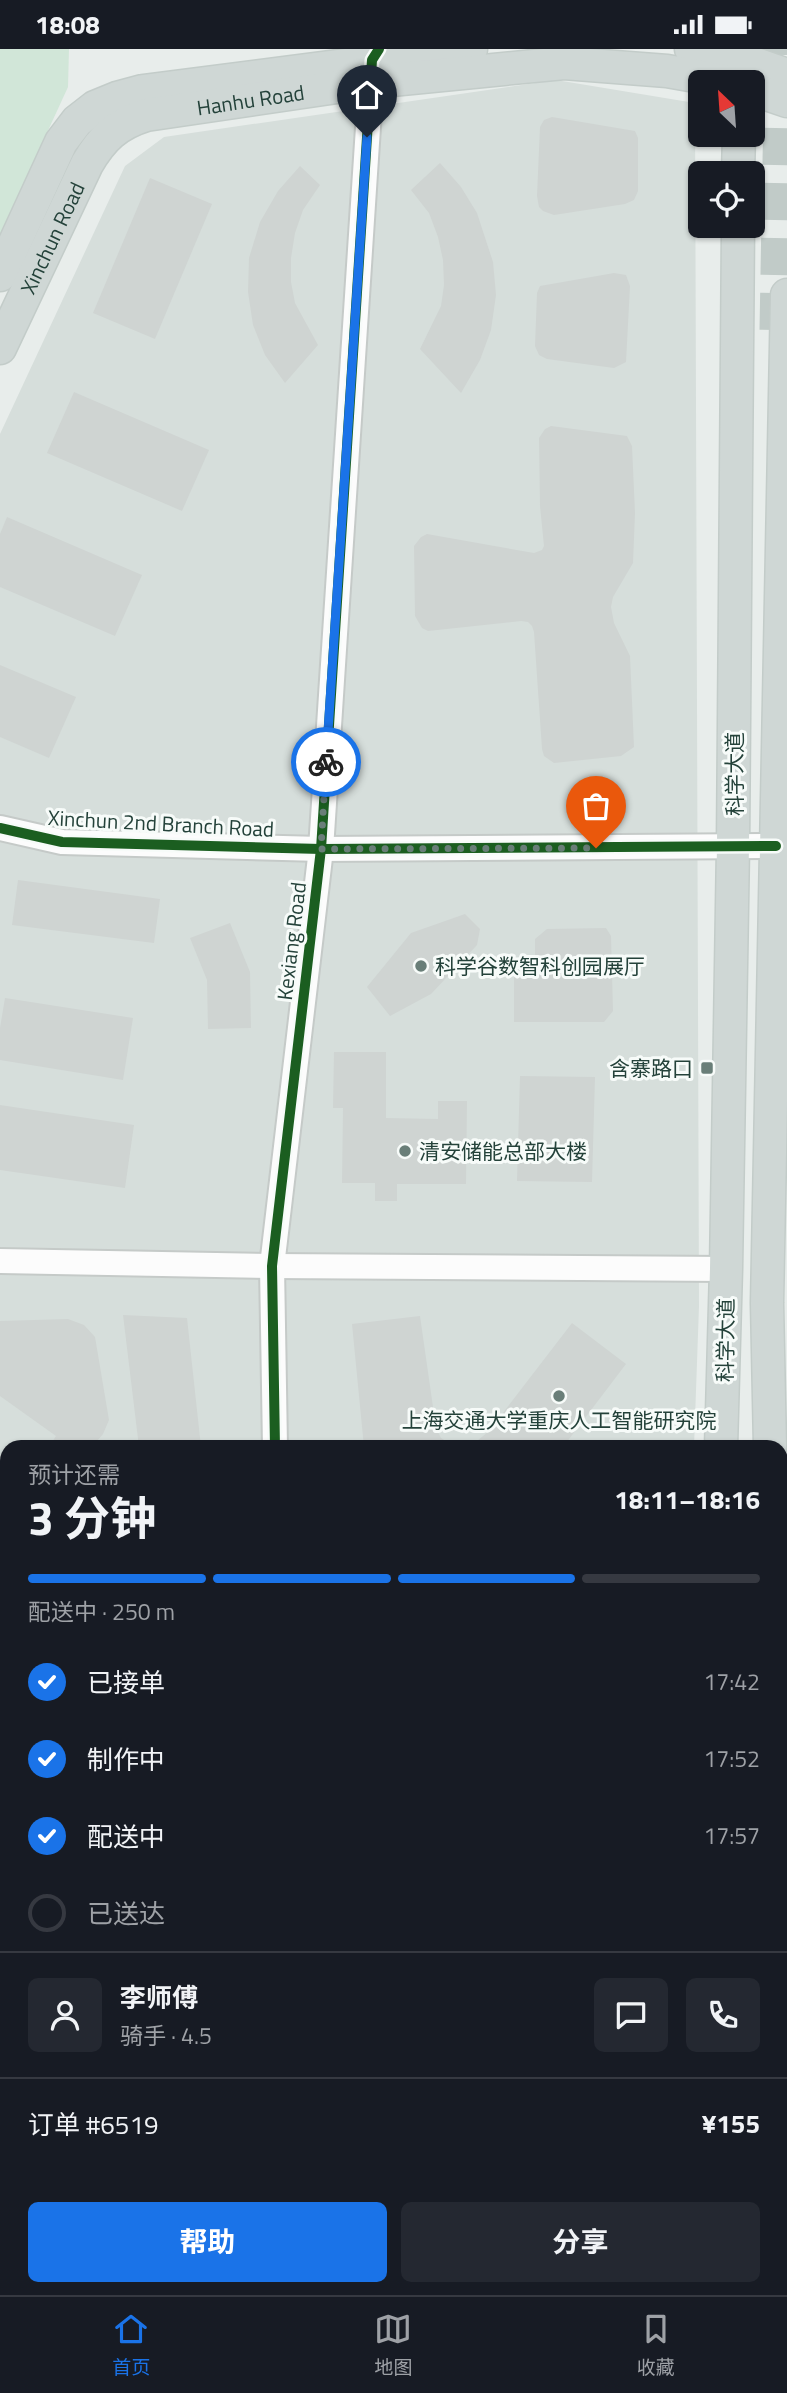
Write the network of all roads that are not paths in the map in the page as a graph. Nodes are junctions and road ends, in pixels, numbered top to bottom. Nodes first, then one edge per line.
1 (471, 49) edge
2 (691, 49) edge
3 (374, 64) edge
4 (736, 68) edge
5 (787, 75) edge
6 (765, 93) edge
7 (787, 101) edge
8 (103, 119) junction
9 (738, 238) edge
10 (0, 275) edge
11 (787, 295) tunnel mouth
12 (0, 348) edge
13 (0, 828) edge
14 (733, 846) junction
15 (776, 846) junction
16 (321, 849) junction
17 (0, 1261) edge
18 (272, 1266) junction
19 (726, 1269) junction
20 (725, 1323) junction
21 (768, 1328) junction
22 (275, 1440) edge
23 (721, 1440) edge
24 (770, 1440) edge

1 - 3 main road, Hanhu Road
2 - 4 main road, Hanhu Road
3 - 4 main road, Hanhu Road
3 - 8 main road, Hanhu Road
3 - 16 street, Kexiang Road
4 - 5 main road, Hanhu Road
6 - 7 main road
8 - 10 main road, Xinchun Road
8 - 12 main road, Xinchun Road
9 - 14 main road, 科学大道
11 - 15 main road, 科学大道
13 - 16 street, Xinchun 2nd Branch Road
14 - 15 street, Xinchun 2nd Branch Road
14 - 16 street, Xinchun 2nd Branch Road
14 - 19 main road, 科学大道
15 - 21 main road, 科学大道
16 - 18 street, Kexiang Road
17 - 18 street
18 - 19 street
18 - 22 street, Kexiang Road
19 - 20 main road, 科学大道
20 - 21 main road
20 - 23 main road, 科学大道
21 - 24 main road, 科学大道

